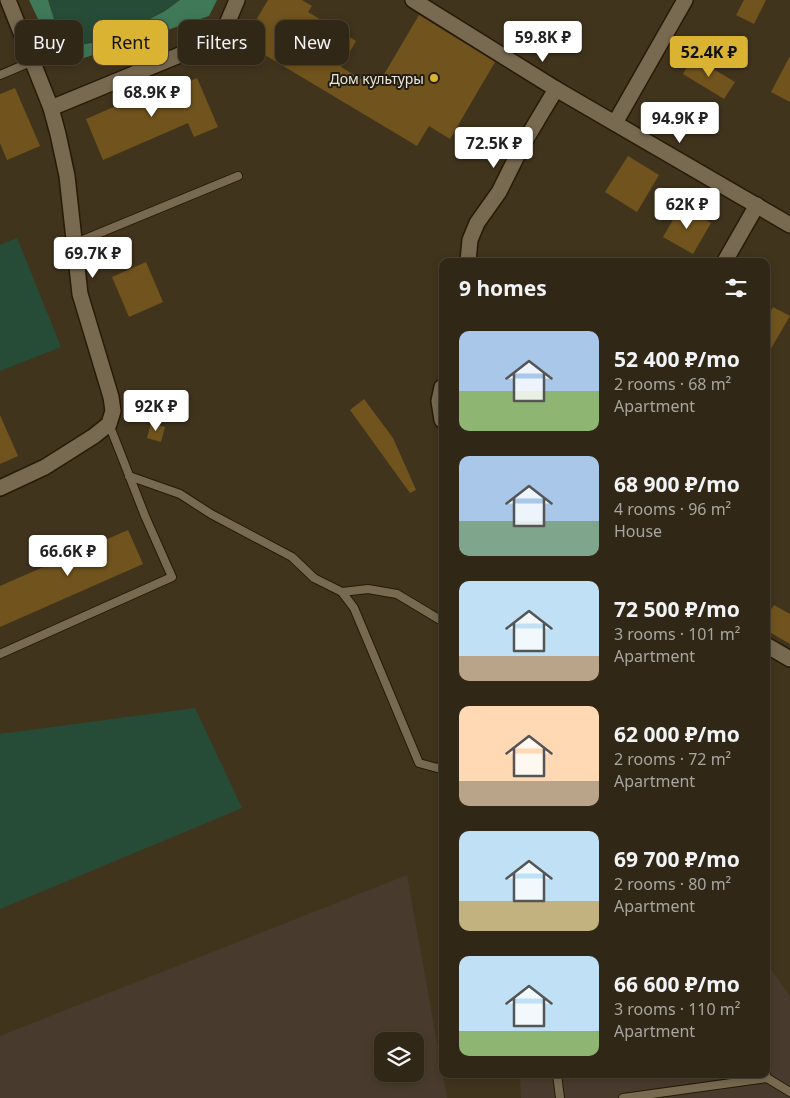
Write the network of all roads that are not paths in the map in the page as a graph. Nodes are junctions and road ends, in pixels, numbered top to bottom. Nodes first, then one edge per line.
1 (8, 0) edge
2 (237, 0) edge
3 (413, 0) edge
4 (684, 0) edge
5 (16, 20) edge
6 (24, 65) edge
7 (35, 65) edge
8 (0, 75) edge
9 (556, 89) junction
10 (51, 108) junction
11 (614, 123) junction
12 (238, 176) dead end
13 (757, 205) junction
14 (790, 224) edge
15 (73, 244) junction
16 (468, 258) edge
17 (727, 258) edge
18 (109, 424) junction
19 (129, 476) junction
20 (0, 488) edge
21 (342, 592) junction
22 (439, 619) edge
23 (770, 647) edge
24 (0, 654) edge
25 (790, 659) edge
26 (439, 767) edge
27 (558, 1078) edge
28 (753, 1078) edge
29 (769, 1078) edge
30 (790, 1092) edge
31 (560, 1098) edge
32 (623, 1098) edge

1 - 5 street
2 - 10 street
3 - 9 street
4 - 11 street
6 - 8 lane
7 - 10 street
9 - 11 street
9 - 16 street
10 - 15 street
11 - 13 street
12 - 15 lane
13 - 14 street
13 - 17 street
15 - 18 street
18 - 19 lane
18 - 20 street
19 - 21 lane
19 - 24 lane
21 - 22 lane
21 - 26 lane
23 - 25 street
27 - 31 lane
28 - 32 lane
29 - 30 lane

